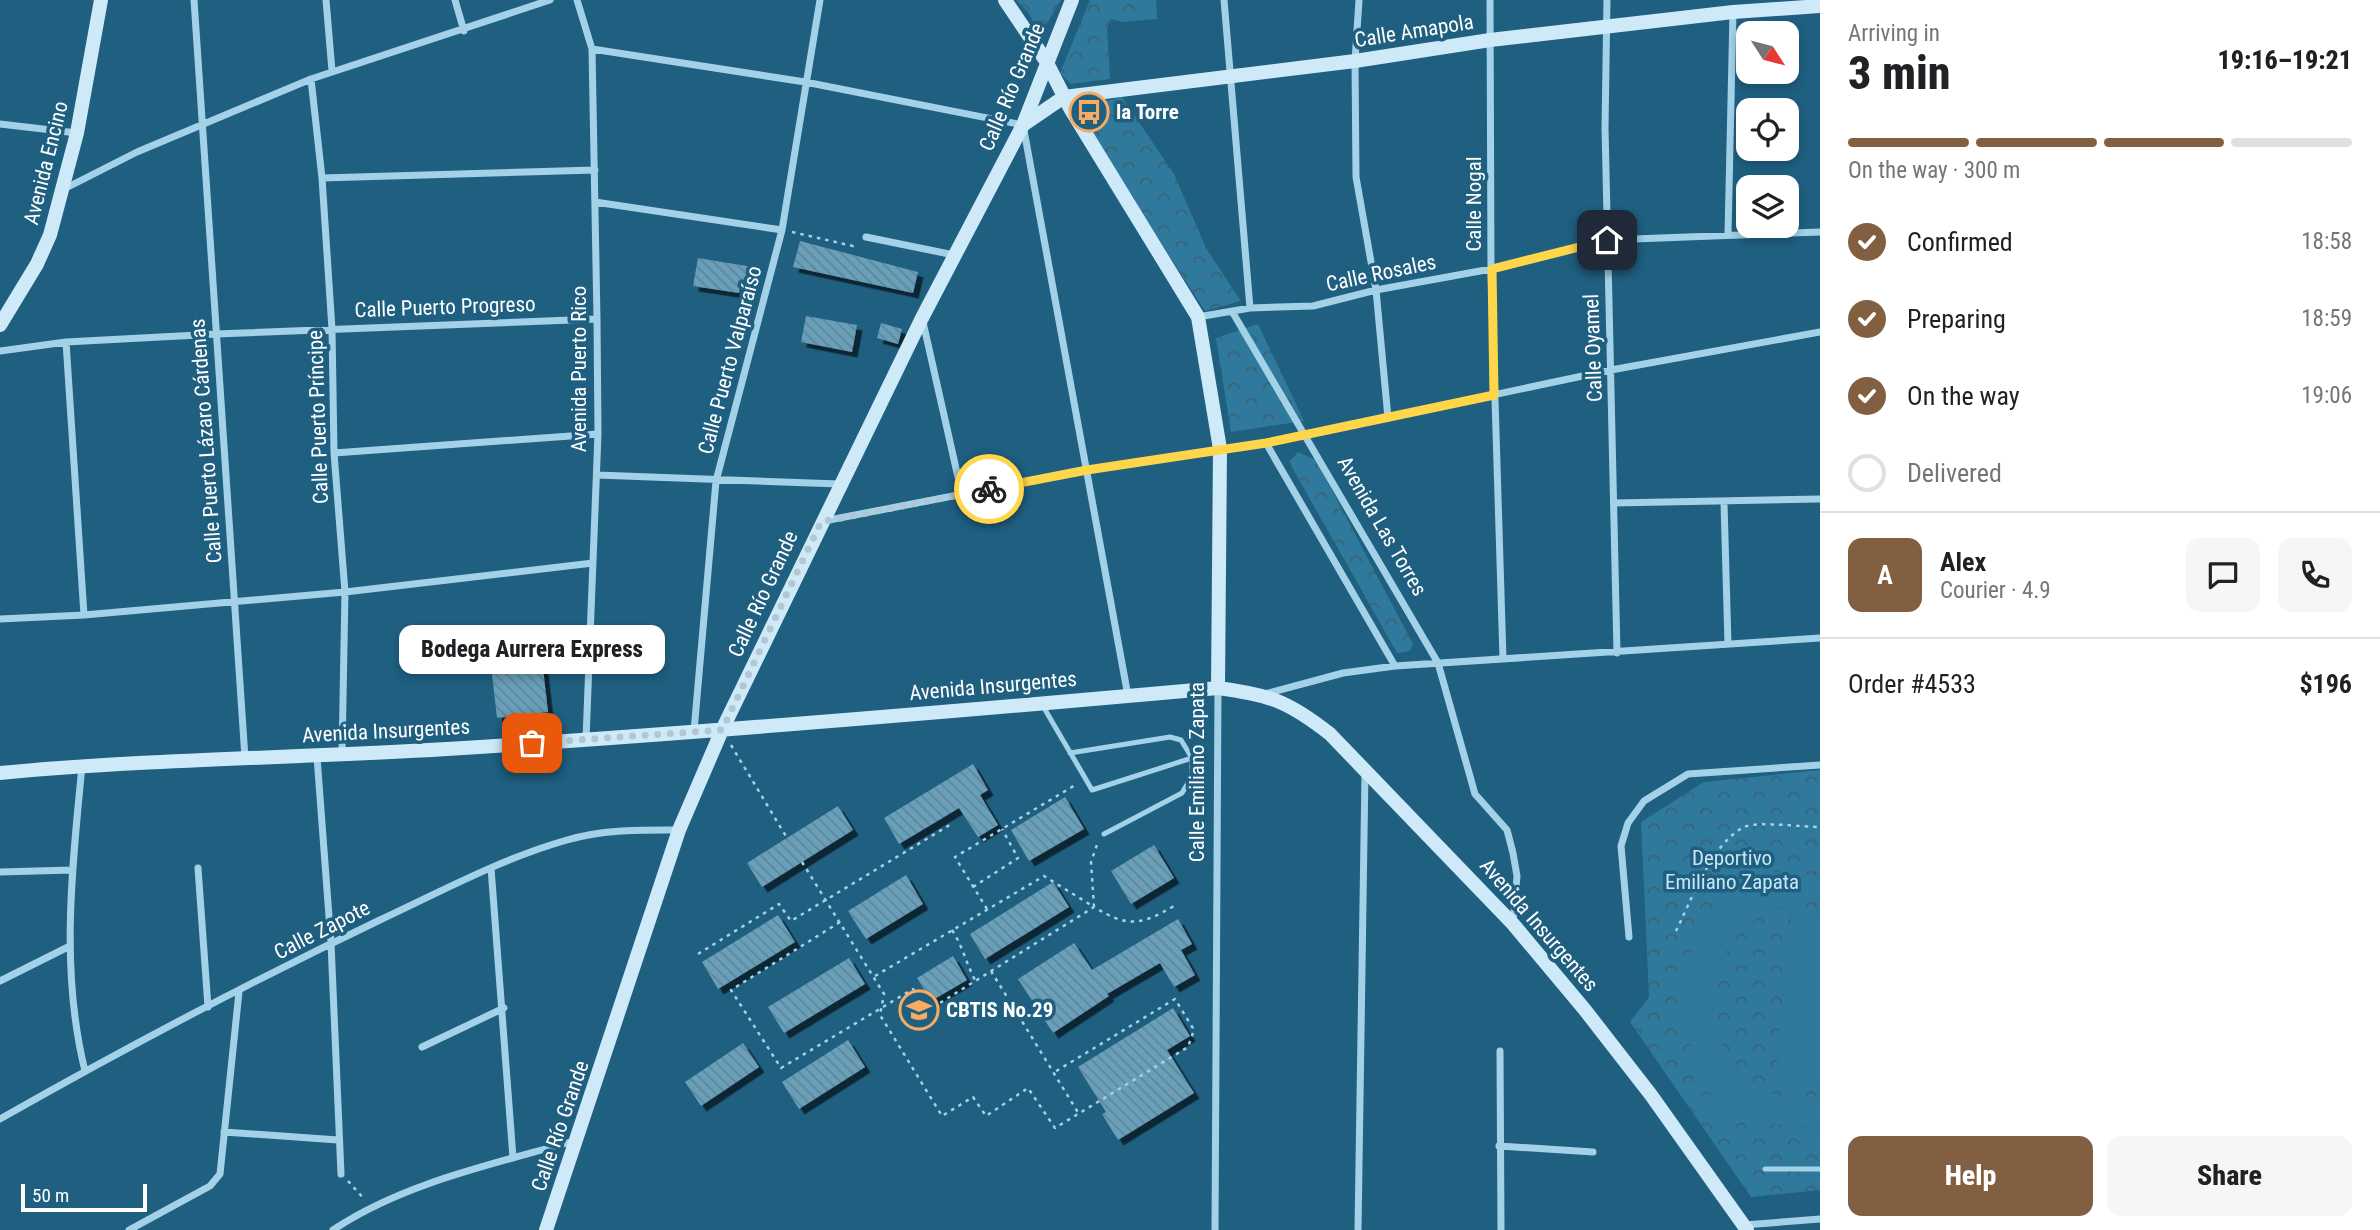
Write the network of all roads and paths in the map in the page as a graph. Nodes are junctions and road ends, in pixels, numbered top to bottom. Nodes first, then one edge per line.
1 (101, 0) edge
2 (194, 0) edge
3 (326, 0) edge
4 (455, 0) edge
5 (550, 0) edge
6 (577, 0) edge
7 (820, 0) edge
8 (1005, 0) edge
9 (1072, 0) edge
10 (1224, 0) edge
11 (1359, 0) edge
12 (1490, 0) edge
13 (1607, 0) edge
14 (1820, 6) edge
15 (1733, 12) junction
16 (1606, 29) junction
17 (464, 31) junction
18 (1490, 40) junction
19 (592, 50) junction
20 (1046, 61) junction
21 (1355, 61) junction
22 (332, 71) junction
23 (1228, 77) junction
24 (311, 79) junction
25 (805, 82) junction
26 (1064, 97) junction
27 (203, 122) junction
28 (0, 124) edge
29 (1023, 125) junction
30 (77, 133) junction
31 (596, 170) junction
32 (323, 178) junction
33 (62, 191) junction
34 (595, 202) junction
35 (782, 230) junction
36 (1820, 232) edge
37 (1728, 234) junction
38 (866, 237) joint
39 (1607, 240) junction
40 (954, 255) junction
41 (1492, 269) junction
42 (1376, 290) junction
43 (1250, 308) junction
44 (1233, 313) junction
45 (1198, 317) junction
46 (922, 318) junction
47 (597, 319) junction
48 (0, 325) edge
49 (332, 329) junction
50 (1820, 332) edge
51 (217, 334) junction
52 (66, 342) junction
53 (0, 351) edge
54 (1611, 370) junction
55 (1494, 395) junction
56 (1388, 418) junction
57 (598, 434) junction
58 (1304, 435) junction
59 (1266, 443) junction
60 (1220, 449) junction
61 (334, 453) junction
62 (1087, 470) junction
63 (597, 475) junction
64 (716, 481) junction
65 (839, 484) junction
66 (962, 495) junction
67 (1820, 499) edge
68 (1614, 503) junction
69 (1724, 503) junction
70 (821, 522) junction
71 (593, 563) junction
72 (345, 592) junction
73 (234, 600) junction
74 (84, 615) junction
75 (0, 619) edge
76 (1820, 638) edge
77 (1728, 644) junction
78 (1618, 653) junction
79 (1503, 659) junction
80 (1438, 663) junction
81 (1395, 666) junction
82 (1218, 688) junction
83 (1264, 695) junction
84 (1128, 696) junction
85 (1041, 704) junction
86 (722, 730) junction
87 (694, 732) junction
88 (586, 740) junction
89 (1070, 753) junction
90 (342, 755) junction
91 (317, 757) junction
92 (245, 758) junction
93 (1192, 758) junction
94 (82, 765) junction
95 (1820, 765) edge
96 (1365, 769) junction
97 (0, 773) edge
98 (1086, 778) junction
99 (953, 823) dead end
100 (1820, 827) edge
101 (1002, 829) junction
102 (680, 830) junction
103 (1104, 834) joint
104 (787, 838) dead end
105 (802, 862) dead end
106 (198, 868) dead end
107 (491, 868) junction
108 (72, 870) junction
109 (0, 872) edge
110 (974, 887) junction
111 (826, 899) junction
112 (1174, 906) dead end
113 (1094, 907) junction
114 (988, 909) junction
115 (840, 922) junction
116 (1513, 924) junction
117 (952, 930) junction
118 (1676, 932) dead end
119 (1629, 937) dead end
120 (331, 943) junction
121 (68, 947) junction
122 (698, 954) dead end
123 (991, 971) junction
124 (874, 977) junction
125 (0, 981) edge
126 (976, 981) junction
127 (239, 992) junction
128 (208, 1007) junction
129 (881, 1007) junction
130 (504, 1008) junction
131 (422, 1047) dead end
132 (1500, 1051) dead end
133 (85, 1071) junction
134 (1053, 1073) junction
135 (1079, 1114) junction
136 (0, 1119) edge
137 (224, 1132) junction
138 (338, 1140) junction
139 (578, 1140) junction
140 (1499, 1146) junction
141 (1593, 1152) dead end
142 (513, 1158) junction
143 (1765, 1169) dead end
144 (1820, 1169) edge
145 (341, 1174) joint
146 (372, 1208) junction
147 (1820, 1219) edge
148 (1745, 1228) edge
149 (129, 1230) edge
150 (333, 1230) edge
151 (547, 1230) edge
152 (1215, 1230) edge
153 (1359, 1230) edge
154 (1501, 1230) edge

1 - 30 main road, Avenida Encino
2 - 27 street, Calle Puerto Lázaro Cárdenas
3 - 22 street
4 - 17 street
5 - 17 street
6 - 19 street, Avenida Puerto Rico
7 - 25 street, Calle Puerto Valparaíso
8 - 20 main road
9 - 20 main road, Calle Río Grande
10 - 23 street
11 - 21 street
12 - 18 street, Calle Nogal
13 - 16 street, Calle Oyamel
14 - 15 main road, Calle Amapola
15 - 16 main road, Calle Amapola
15 - 37 street
16 - 18 main road, Calle Amapola
16 - 39 street, Calle Oyamel
17 - 22 street
18 - 21 main road, Calle Amapola
18 - 41 street, Calle Nogal
19 - 25 street
19 - 31 street, Avenida Puerto Rico
20 - 26 main road
20 - 29 main road, Calle Río Grande
21 - 23 main road, Calle Amapola
21 - 42 street
22 - 24 street
23 - 26 main road, Calle Amapola
23 - 43 street
24 - 27 street
24 - 32 street, Calle Puerto Príncipe
25 - 29 street
25 - 35 street, Calle Puerto Valparaíso
26 - 29 main road, Calle Amapola
26 - 45 main road
27 - 33 street
27 - 51 street, Calle Puerto Lázaro Cárdenas
28 - 30 street
29 - 40 main road, Calle Río Grande
29 - 62 street
30 - 33 main road, Avenida Encino
31 - 32 street
31 - 34 street, Avenida Puerto Rico
32 - 49 street, Calle Puerto Príncipe
33 - 48 main road, Avenida Encino
34 - 35 street
34 - 47 street, Avenida Puerto Rico
35 - 38 path
35 - 64 street, Calle Puerto Valparaíso
36 - 37 street, Calle Rosales
37 - 39 street, Calle Rosales
38 - 40 street
39 - 41 street, Calle Rosales
39 - 54 street, Calle Oyamel
40 - 46 main road, Calle Río Grande
41 - 42 street, Calle Rosales
41 - 55 street, Calle Nogal
42 - 43 street, Calle Rosales
42 - 56 street
43 - 44 street, Calle Rosales
44 - 45 street, Calle Rosales
44 - 58 street, Avenida Las Torres
45 - 60 main road, Calle Emiliano Zapata
46 - 65 main road, Calle Río Grande
46 - 66 street
47 - 49 street, Calle Puerto Progreso
47 - 57 street, Avenida Puerto Rico
49 - 51 street, Calle Puerto Progreso
49 - 61 street, Calle Puerto Príncipe
50 - 54 street
51 - 52 street, Calle Puerto Progreso
51 - 73 street, Calle Puerto Lázaro Cárdenas
52 - 53 street, Calle Puerto Progreso
52 - 74 street
54 - 55 street
54 - 68 street, Calle Oyamel
55 - 56 street
55 - 79 street, Calle Nogal
56 - 58 street
57 - 61 street
57 - 63 street, Avenida Puerto Rico
58 - 59 street
58 - 80 street, Avenida Las Torres
59 - 60 street
59 - 81 street
60 - 62 street
60 - 82 main road, Calle Emiliano Zapata
61 - 72 street, Calle Puerto Príncipe
62 - 66 street
62 - 84 street
63 - 64 street
63 - 71 street, Avenida Puerto Rico
64 - 65 street
64 - 87 street, Calle Puerto Valparaíso
65 - 70 main road, Calle Río Grande
66 - 70 street
67 - 69 street
68 - 69 street
68 - 78 street, Calle Oyamel
69 - 77 street
70 - 86 main road, Calle Río Grande
71 - 72 street
71 - 88 street, Avenida Puerto Rico
72 - 73 street
72 - 90 street, Calle Puerto Príncipe
73 - 74 street
73 - 92 street, Calle Puerto Lázaro Cárdenas
74 - 75 street
76 - 77 street
77 - 78 street
78 - 79 street
79 - 80 street
80 - 81 street
80 - 116 street, Avenida Las Torres
81 - 83 street
82 - 83 main road, Avenida Insurgentes
82 - 84 main road, Avenida Insurgentes
82 - 152 street, Calle Emiliano Zapata
83 - 96 main road, Avenida Insurgentes
84 - 85 main road, Avenida Insurgentes
85 - 86 main road, Avenida Insurgentes
85 - 89 lane
86 - 87 main road, Avenida Insurgentes
86 - 102 main road, Calle Río Grande
86 - 104 path
87 - 88 main road, Avenida Insurgentes
88 - 90 main road, Avenida Insurgentes
89 - 93 lane
89 - 98 lane
90 - 91 main road, Avenida Insurgentes
91 - 92 main road, Avenida Insurgentes
91 - 120 street
92 - 94 main road, Avenida Insurgentes
93 - 98 lane
93 - 103 lane
94 - 97 main road, Avenida Insurgentes
94 - 108 street
95 - 119 street
96 - 116 main road, Avenida Insurgentes
96 - 153 street
98 - 101 path
99 - 111 path
100 - 118 path
101 - 110 path
101 - 110 path
102 - 107 street, Calle Zapote
102 - 139 main road, Calle Río Grande
103 - 113 path
105 - 111 path
106 - 128 street
107 - 120 street, Calle Zapote
107 - 130 street
108 - 109 street
108 - 121 street
110 - 114 path
111 - 115 path
111 - 122 path
112 - 113 path
113 - 114 path
113 - 123 path
114 - 117 path
115 - 124 path
115 - 129 path
116 - 148 main road, Avenida Insurgentes
117 - 124 path
117 - 126 path
120 - 127 street, Calle Zapote
120 - 138 street
121 - 125 street
121 - 133 street
123 - 126 path
123 - 134 path
124 - 129 path
126 - 129 path
127 - 128 street, Calle Zapote
127 - 137 street
128 - 133 street, Calle Zapote
129 - 135 path
130 - 131 street
130 - 142 street
132 - 140 street
133 - 136 street, Calle Zapote
134 - 135 path
134 - 135 path
137 - 138 street
137 - 149 street
138 - 145 street
139 - 142 street
139 - 151 main road, Calle Río Grande
140 - 141 street
140 - 154 street
142 - 146 street
143 - 144 lane
145 - 146 path
146 - 150 street
147 - 148 street

